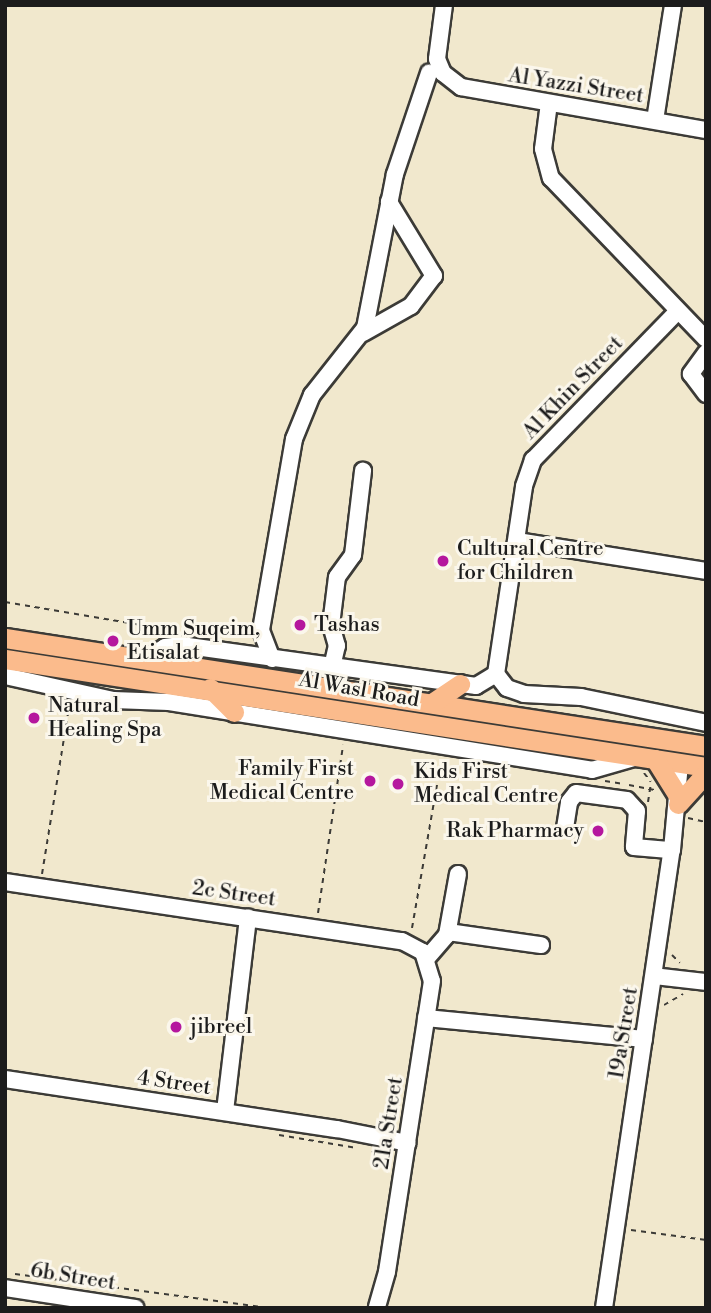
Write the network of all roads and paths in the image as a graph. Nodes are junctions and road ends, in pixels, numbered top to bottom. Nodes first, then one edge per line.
1 (444, 5) edge
2 (673, 5) edge
3 (436, 73) junction
4 (549, 103) junction
5 (650, 119) junction
6 (706, 130) edge
7 (389, 202) junction
8 (678, 311) junction
9 (363, 333) junction
10 (706, 339) edge
11 (706, 353) edge
12 (706, 394) edge
13 (363, 471) dead end
14 (517, 541) junction
15 (706, 571) edge
16 (261, 630) junction
17 (5, 638) edge
18 (238, 653) junction
19 (5, 659) edge
20 (146, 659) junction
21 (272, 659) junction
22 (332, 667) junction
23 (496, 674) junction
24 (5, 676) edge
25 (460, 684) junction
26 (210, 688) junction
27 (72, 692) junction
28 (432, 703) junction
29 (234, 712) junction
30 (706, 723) edge
31 (345, 728) junction
32 (444, 746) junction
33 (706, 746) edge
34 (706, 754) edge
35 (646, 758) junction
36 (680, 763) junction
37 (706, 767) edge
38 (577, 768) junction
39 (706, 773) edge
40 (651, 782) dead end
41 (632, 786) junction
42 (650, 789) junction
43 (637, 794) dead end
44 (672, 797) junction
45 (642, 803) dead end
46 (565, 828) dead end
47 (672, 850) junction
48 (458, 874) dead end
49 (5, 882) edge
50 (40, 888) junction
51 (248, 917) junction
52 (316, 928) junction
53 (448, 932) junction
54 (410, 943) junction
55 (541, 945) dead end
56 (427, 958) junction
57 (654, 972) junction
58 (706, 977) edge
59 (706, 982) edge
60 (690, 993) dead end
61 (661, 1007) dead end
62 (426, 1018) junction
63 (644, 1039) junction
64 (5, 1079) edge
65 (225, 1111) junction
66 (276, 1135) dead end
67 (409, 1138) junction
68 (357, 1148) dead end
69 (370, 1150) dead end
70 (390, 1177) dead end
71 (623, 1229) junction
72 (629, 1238) dead end
73 (706, 1240) edge
74 (387, 1272) junction
75 (5, 1273) edge
76 (5, 1288) edge
77 (38, 1301) edge
78 (135, 1308) edge
79 (271, 1308) edge
80 (377, 1308) edge
81 (385, 1308) edge
82 (604, 1308) edge

1 - 3 street
2 - 5 street
3 - 4 street, Al Yazzi Street
3 - 7 street
4 - 5 street, Al Yazzi Street
4 - 8 street
5 - 6 street, Al Yazzi Street
7 - 9 street
7 - 9 street
8 - 10 street
8 - 14 street, Al Khin Street
9 - 16 street
11 - 12 street
13 - 22 street
14 - 15 street
14 - 23 street, Al Khin Street
16 - 18 street
16 - 21 street
17 - 20 main road, Al Wasl Road
18 - 20 street
18 - 21 street
19 - 26 main road, Al Wasl Road
20 - 28 main road, Al Wasl Road
21 - 22 street
22 - 25 street
23 - 25 street
23 - 30 street
24 - 27 street
25 - 28 main road
26 - 29 main road
26 - 35 main road, Al Wasl Road
27 - 29 street
27 - 50 path
28 - 33 main road, Al Wasl Road
29 - 31 street
31 - 32 street
31 - 52 path
32 - 38 street
32 - 54 path
34 - 36 main road
35 - 36 main road, Al Wasl Road
35 - 38 street
35 - 44 main road
36 - 37 main road, Al Wasl Road
36 - 44 street, 19a Street
38 - 41 path
39 - 44 main road
40 - 42 path
41 - 42 path
41 - 43 path
42 - 44 path
42 - 45 path
44 - 47 street, 19a Street
46 - 47 street
47 - 57 street, 19a Street
48 - 53 street
49 - 50 street, 2c Street
50 - 51 street, 2c Street
51 - 52 street, 2c Street
51 - 65 street
52 - 54 street, 2c Street
53 - 55 street
53 - 56 street
54 - 56 street
56 - 62 street, 21a Street
57 - 58 street
57 - 59 street
57 - 63 street, 19a Street
60 - 61 path
62 - 63 street
62 - 67 street, 21a Street
63 - 71 street, 19a Street
64 - 65 street, 4 Street
65 - 67 street, 4 Street
66 - 68 path
67 - 74 street, 21a Street
69 - 70 path
71 - 72 path
71 - 73 path
71 - 82 street, 19a Street
74 - 80 street, 21a Street
74 - 81 street, 21a Street
75 - 79 path
76 - 77 street, 6b Street
77 - 78 street, 6b Street

